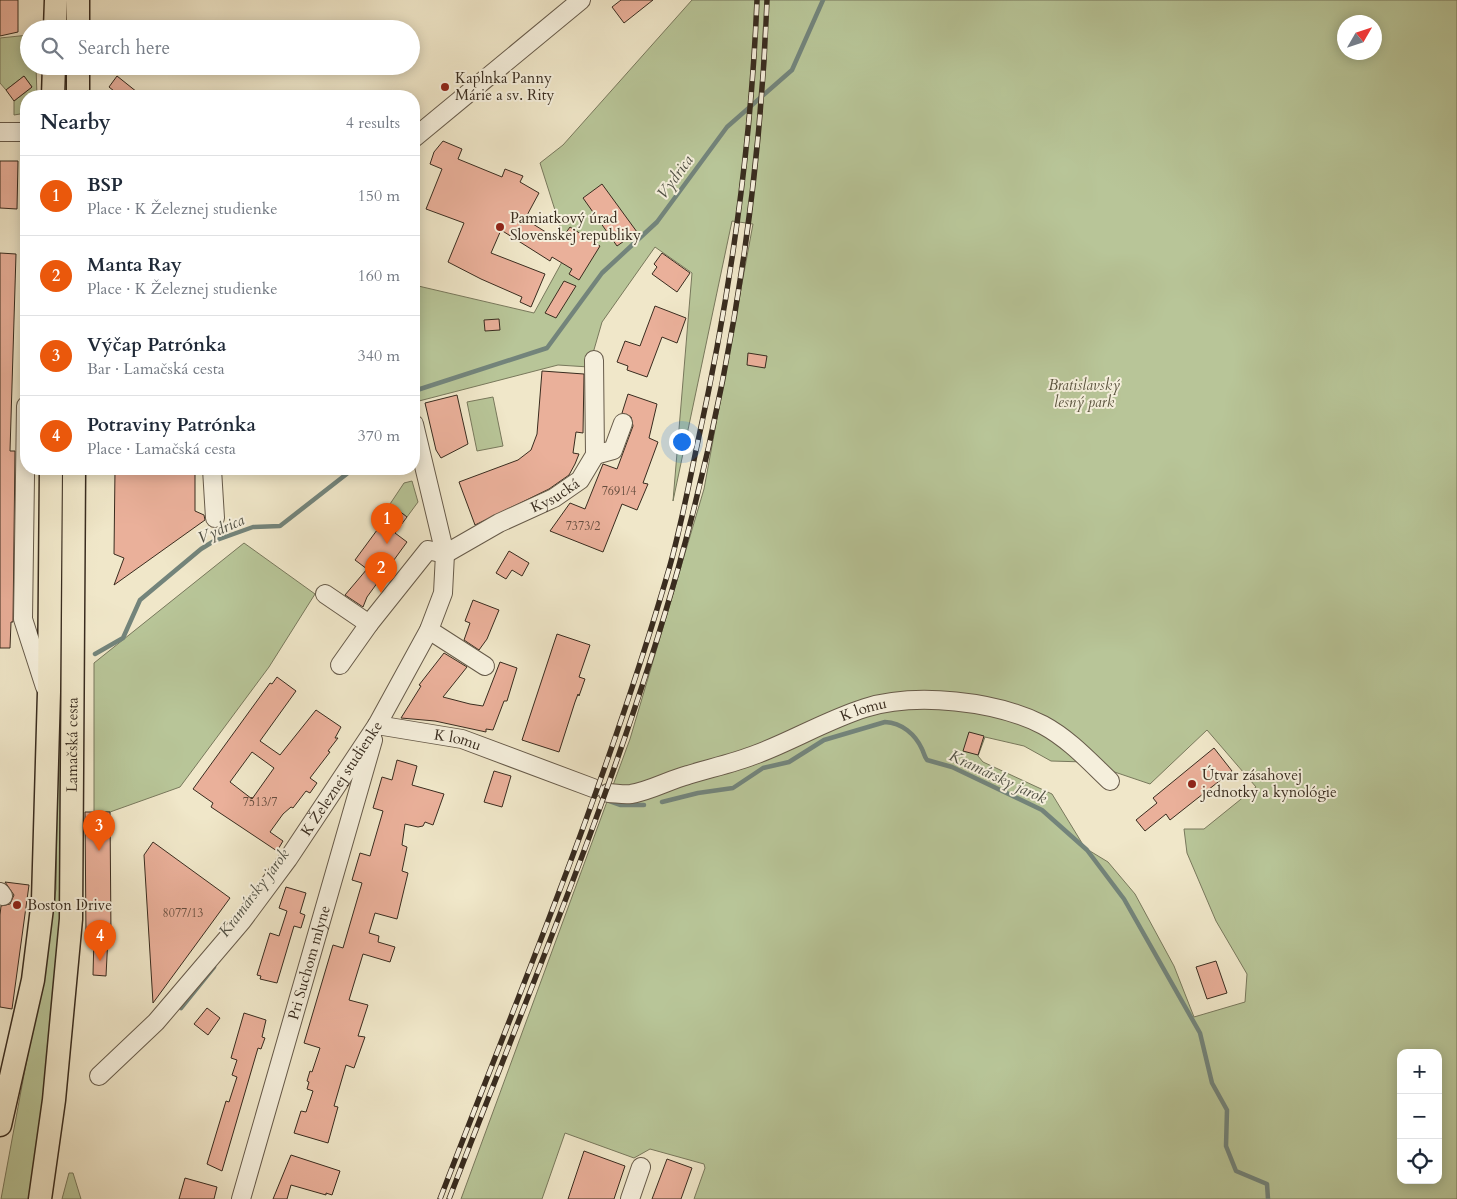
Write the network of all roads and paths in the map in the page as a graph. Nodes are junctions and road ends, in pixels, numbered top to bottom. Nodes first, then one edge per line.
1 (56, 0) edge
2 (78, 0) edge
3 (582, 0) edge
4 (55, 20) edge
5 (78, 20) edge
6 (54, 75) edge
7 (53, 90) edge
8 (0, 132) edge
9 (20, 132) edge
10 (420, 133) edge
11 (594, 360) dead end
12 (623, 423) dead end
13 (420, 448) edge
14 (596, 455) junction
15 (25, 475) edge
16 (50, 475) edge
17 (74, 475) edge
18 (212, 475) edge
19 (215, 518) dead end
20 (446, 554) junction
21 (325, 594) dead end
22 (370, 624) junction
23 (429, 630) junction
24 (340, 665) dead end
25 (485, 666) dead end
26 (49, 700) junction
27 (377, 725) junction
28 (1110, 781) dead end
29 (99, 1076) dead end
30 (0, 1124) edge
31 (642, 1167) dead end
32 (40, 1199) edge
33 (242, 1199) edge
34 (630, 1199) edge

1 - 4 main road
2 - 5 main road
3 - 10 street
6 - 7 main road
8 - 9 street
11 - 14 street
12 - 14 street
13 - 20 street, K Železnej studienke
14 - 20 street, Kysucká
15 - 26 street
16 - 26 main road, Lamačská cesta
17 - 32 main road, Lamačská cesta
18 - 19 street
20 - 22 street
20 - 23 street, K Železnej studienke
21 - 22 street
22 - 24 street
23 - 25 street
23 - 27 street, K Železnej studienke
26 - 30 main road, Lamačská cesta
27 - 28 street, K lomu
27 - 29 street, K Železnej studienke
27 - 33 street, Pri Suchom mlyne
31 - 34 street

